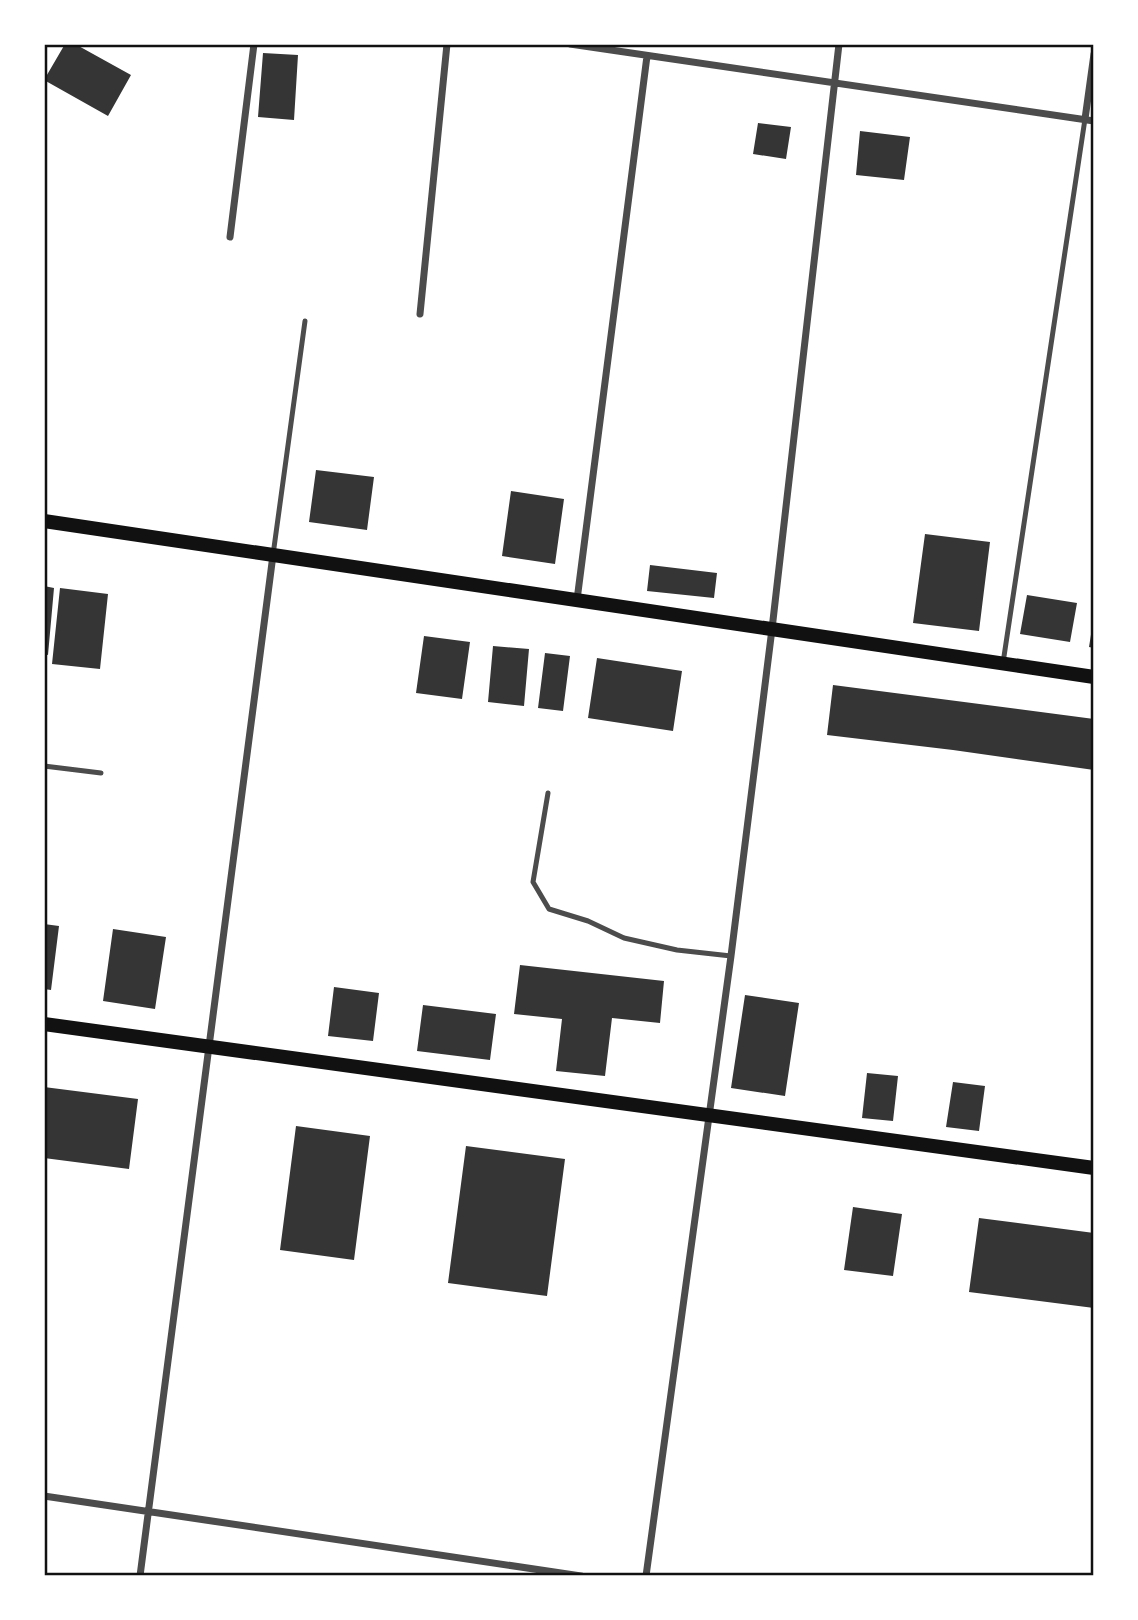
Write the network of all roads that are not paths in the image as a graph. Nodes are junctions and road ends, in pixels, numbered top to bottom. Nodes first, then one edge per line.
1 (254, 44) edge
2 (447, 44) edge
3 (570, 44) edge
4 (839, 44) edge
5 (1094, 54) edge
6 (647, 56) junction
7 (835, 81) junction
8 (1085, 119) junction
9 (1094, 121) edge
10 (230, 237) dead end
11 (420, 314) dead end
12 (305, 321) dead end
13 (44, 521) edge
14 (273, 555) junction
15 (577, 600) junction
16 (772, 629) junction
17 (1003, 663) junction
18 (1094, 677) edge
19 (44, 766) edge
20 (101, 773) dead end
21 (548, 793) dead end
22 (731, 956) junction
23 (44, 1024) edge
24 (210, 1046) junction
25 (709, 1115) junction
26 (1094, 1168) edge
27 (44, 1496) edge
28 (149, 1511) junction
29 (140, 1576) edge
30 (580, 1576) edge
31 (646, 1576) edge

1 - 10 street
2 - 11 street
3 - 6 street
4 - 7 street
5 - 8 street
6 - 7 street
6 - 15 street
7 - 8 street
7 - 16 street
8 - 9 street
8 - 17 lane
12 - 14 lane
13 - 14 main road
14 - 15 main road
14 - 24 street
15 - 16 main road
16 - 17 main road
16 - 22 street
17 - 18 main road
19 - 20 lane
21 - 22 lane
22 - 25 street
23 - 24 main road
24 - 25 main road
24 - 28 street
25 - 26 main road
25 - 31 street
27 - 28 street
28 - 29 street
28 - 30 street

